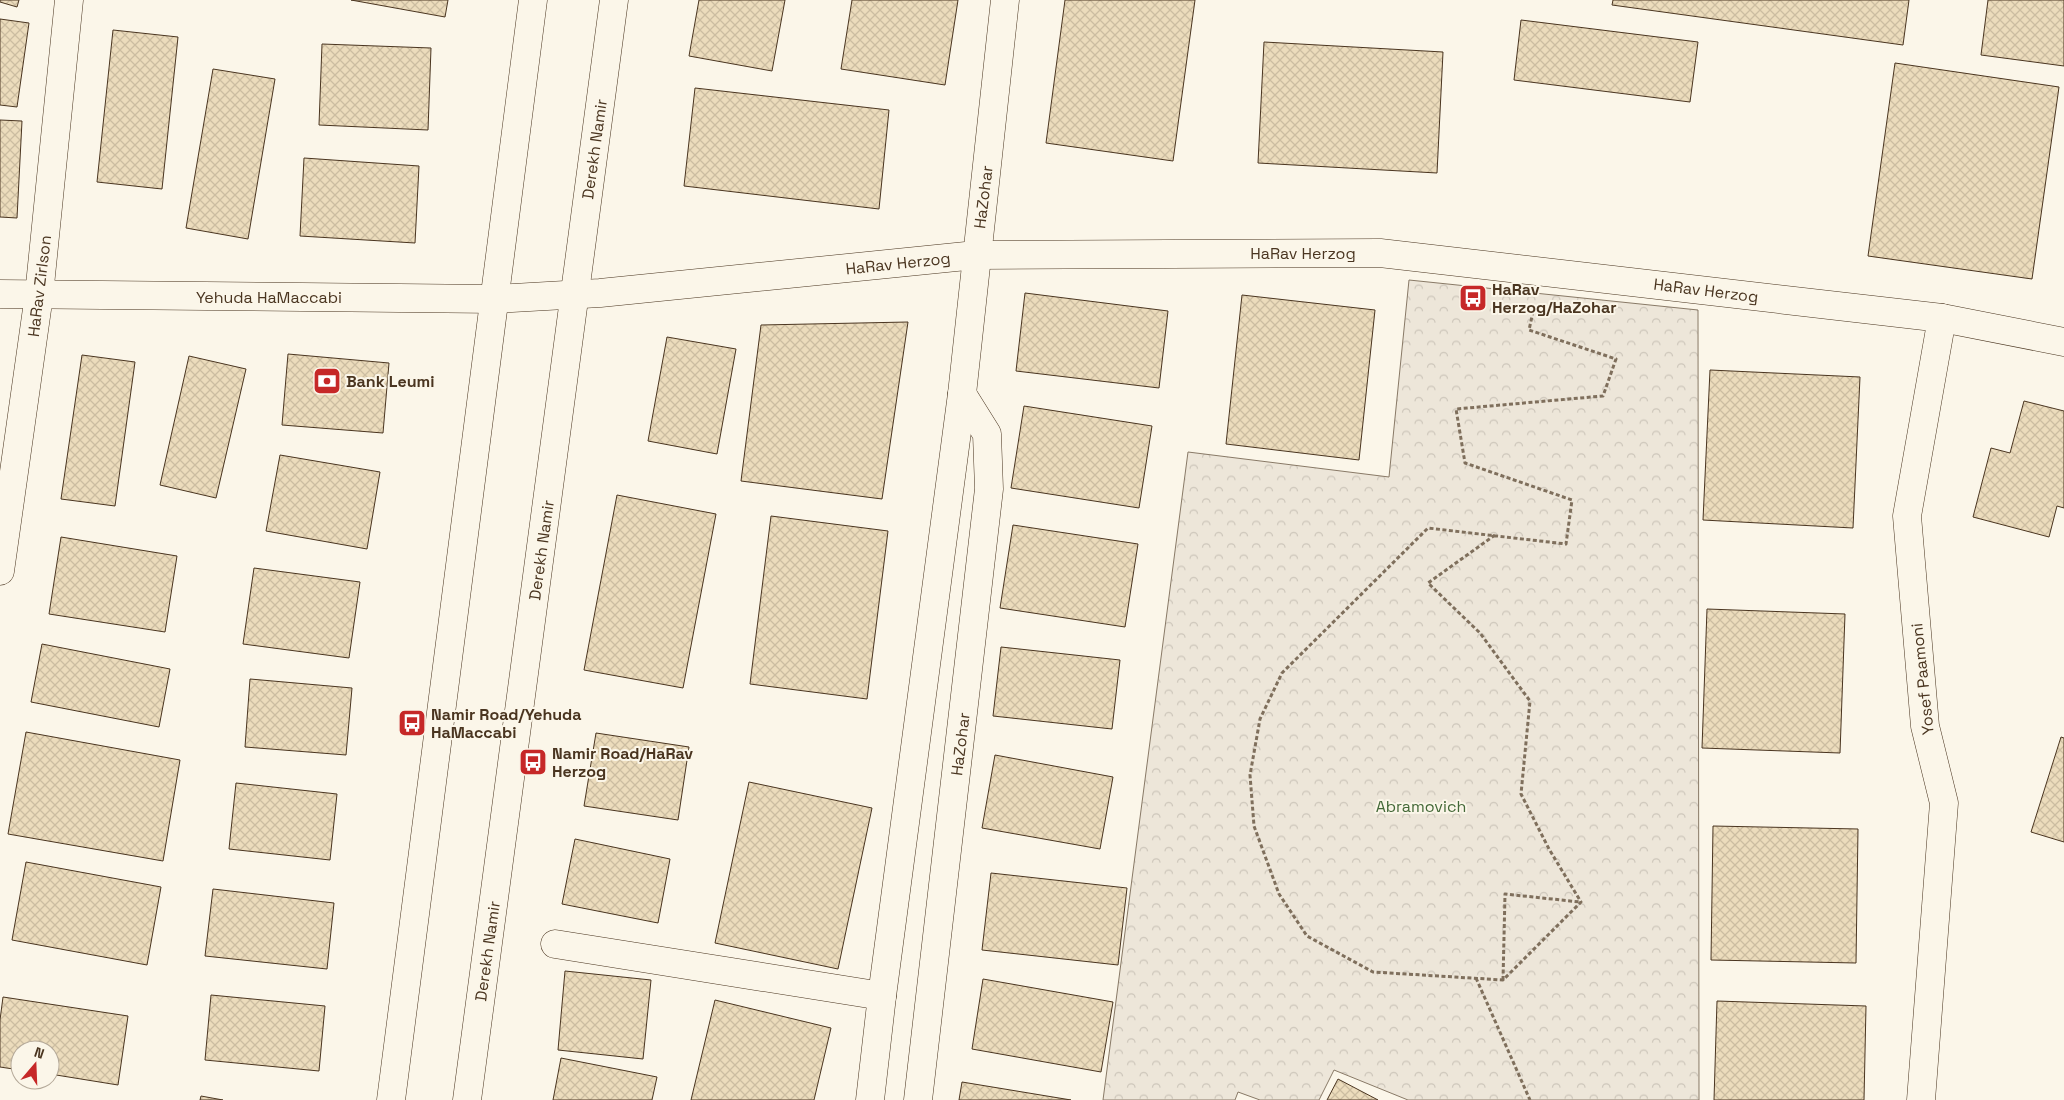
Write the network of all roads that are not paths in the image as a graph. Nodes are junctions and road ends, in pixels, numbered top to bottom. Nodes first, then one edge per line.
1 (69, 0) edge
2 (533, 0) edge
3 (614, 0) edge
4 (1005, 0) edge
5 (976, 255) junction
6 (0, 279) edge
7 (494, 283) junction
8 (40, 289) junction
9 (0, 294) edge
10 (575, 295) junction
11 (538, 297) joint
12 (1942, 318) junction
13 (2064, 342) edge
14 (962, 394) junction
15 (0, 571) edge
16 (555, 944) dead end
17 (882, 996) junction
18 (391, 1100) edge
19 (467, 1100) edge
20 (870, 1100) edge
21 (918, 1100) edge
22 (1921, 1100) edge

1 - 8 street, HaRav Zirlson
2 - 7 street
3 - 10 street, Derekh Namir
4 - 5 street, HaZohar
5 - 10 street, HaRav Herzog
5 - 12 street, HaRav Herzog
5 - 14 street, HaZohar
6 - 8 street, Yehuda HaMaccabi
7 - 8 street, Yehuda HaMaccabi
7 - 10 street
7 - 11 street, Yehuda HaMaccabi
7 - 18 street
8 - 9 street, Yehuda HaMaccabi
8 - 15 street, HaRav Zirlson
10 - 11 street, HaRav Herzog
10 - 19 street, Derekh Namir
12 - 13 street, HaRav Herzog
12 - 22 street, Yosef Paamoni
14 - 17 street, HaZohar
14 - 21 street, HaZohar
16 - 17 street
17 - 20 street, HaZohar

